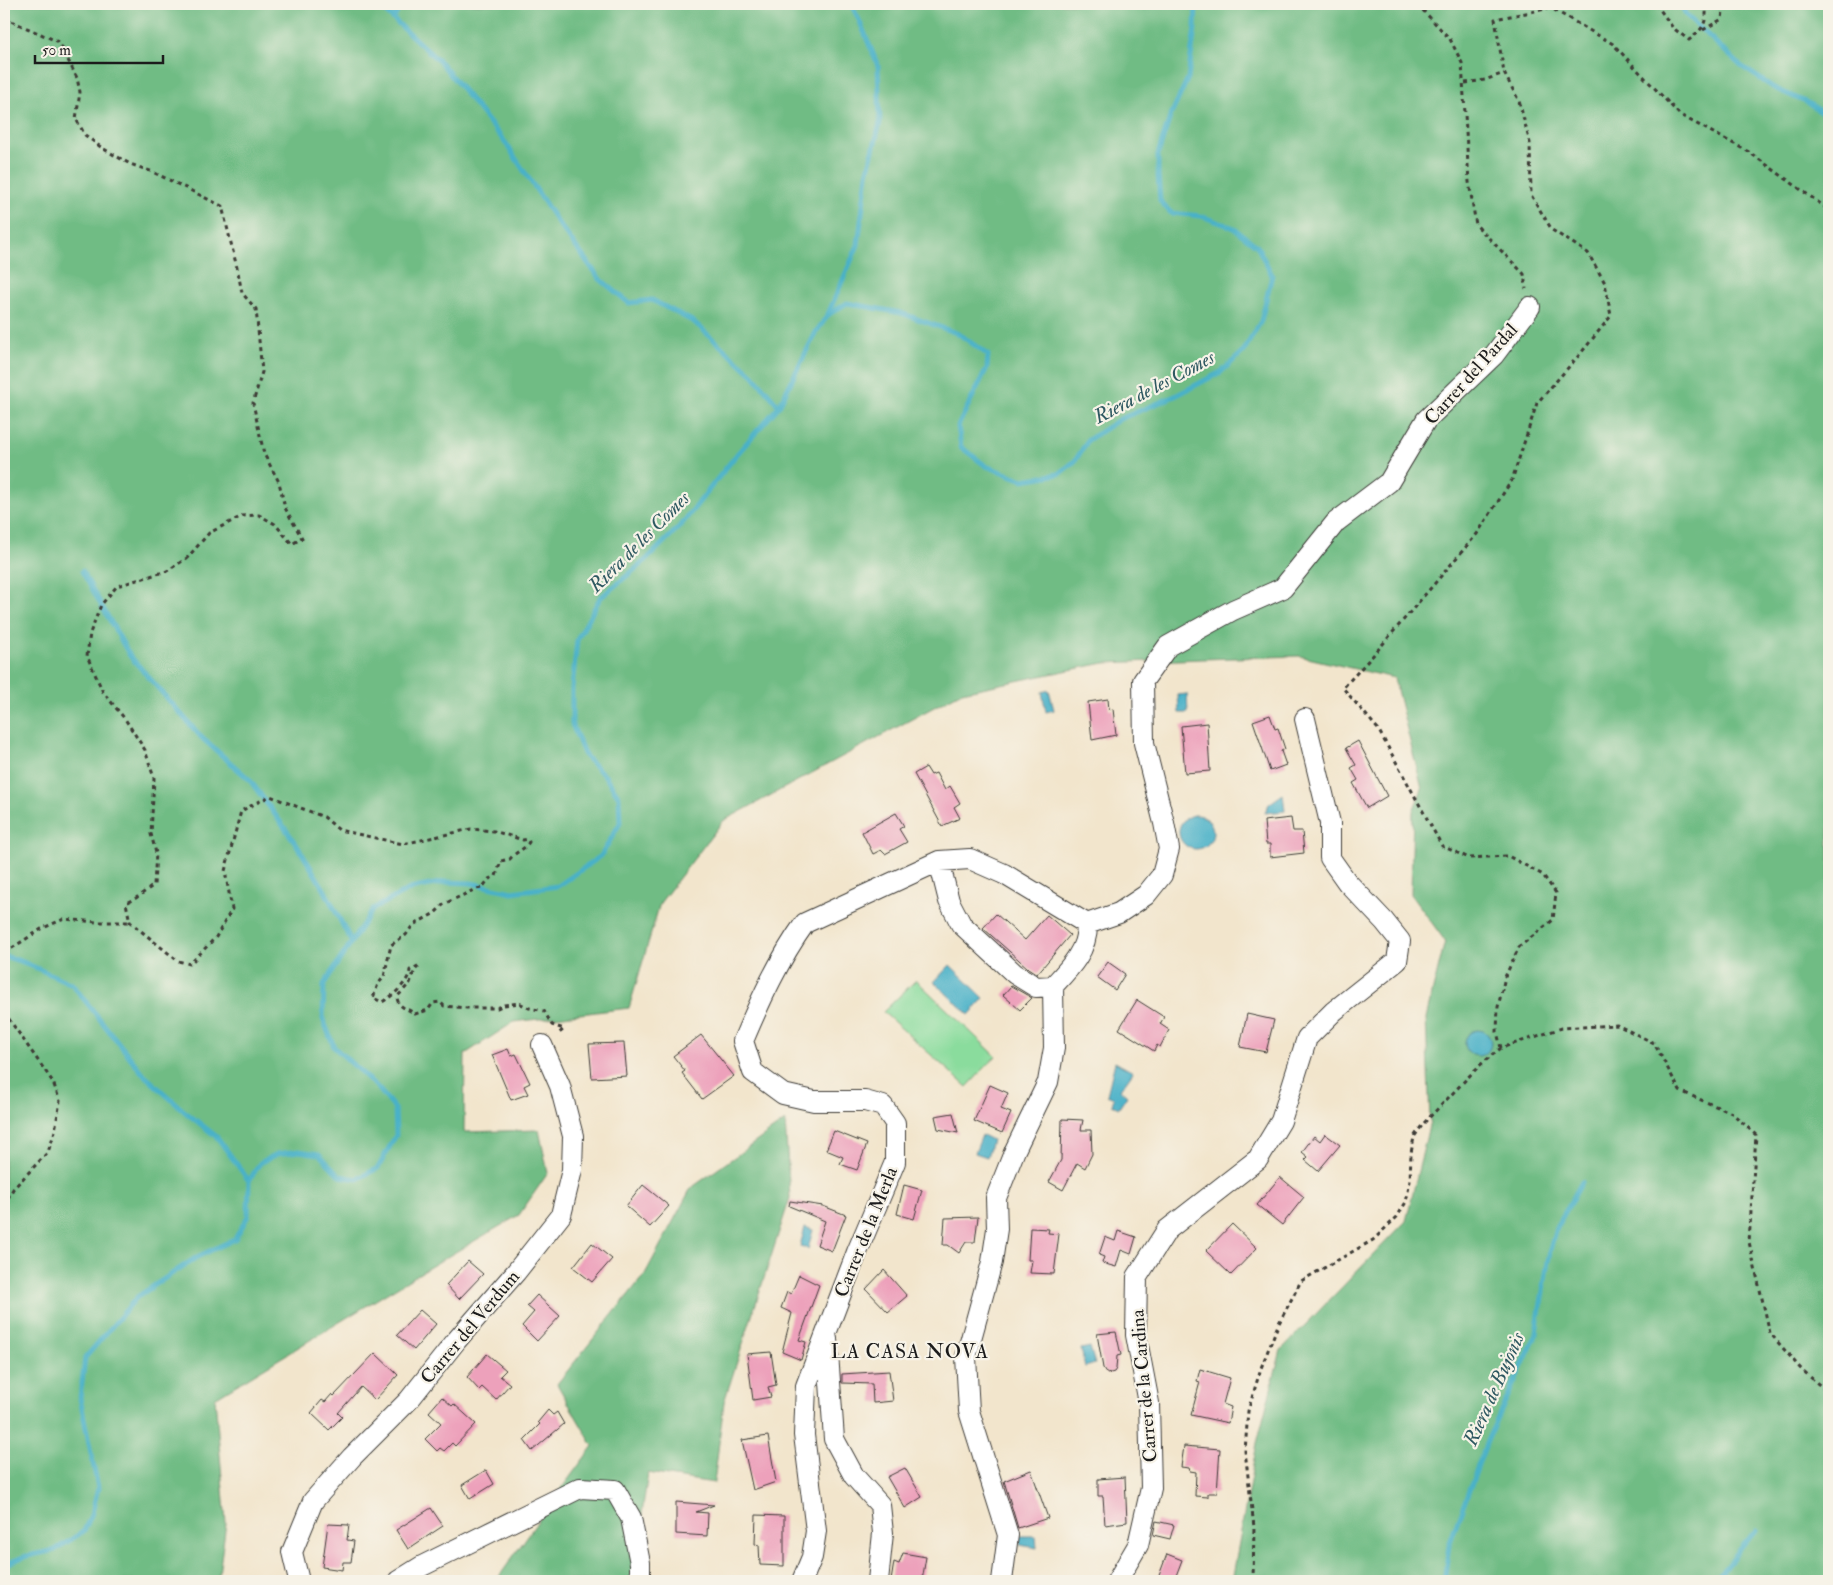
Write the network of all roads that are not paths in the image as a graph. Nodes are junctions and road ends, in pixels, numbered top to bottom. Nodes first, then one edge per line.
1 (1530, 307) road end
2 (1305, 719) dead end
3 (940, 861) junction
4 (1087, 929) junction
5 (1053, 986) junction
6 (542, 1045) road end
7 (827, 1332) junction
8 (299, 1581) edge
9 (398, 1581) edge
10 (640, 1581) edge
11 (802, 1581) edge
12 (878, 1581) edge
13 (1002, 1581) edge
14 (1117, 1581) edge

1 - 4 street, Carrer del Pardal
2 - 14 street, Carrer de la Cardina
3 - 4 street, Carrer de la Merla
3 - 5 street
3 - 7 street, Carrer de la Merla
4 - 5 street
5 - 13 street
6 - 8 street, Carrer del Verdum
7 - 11 street, Carrer de la Merla
7 - 12 street
9 - 10 street

